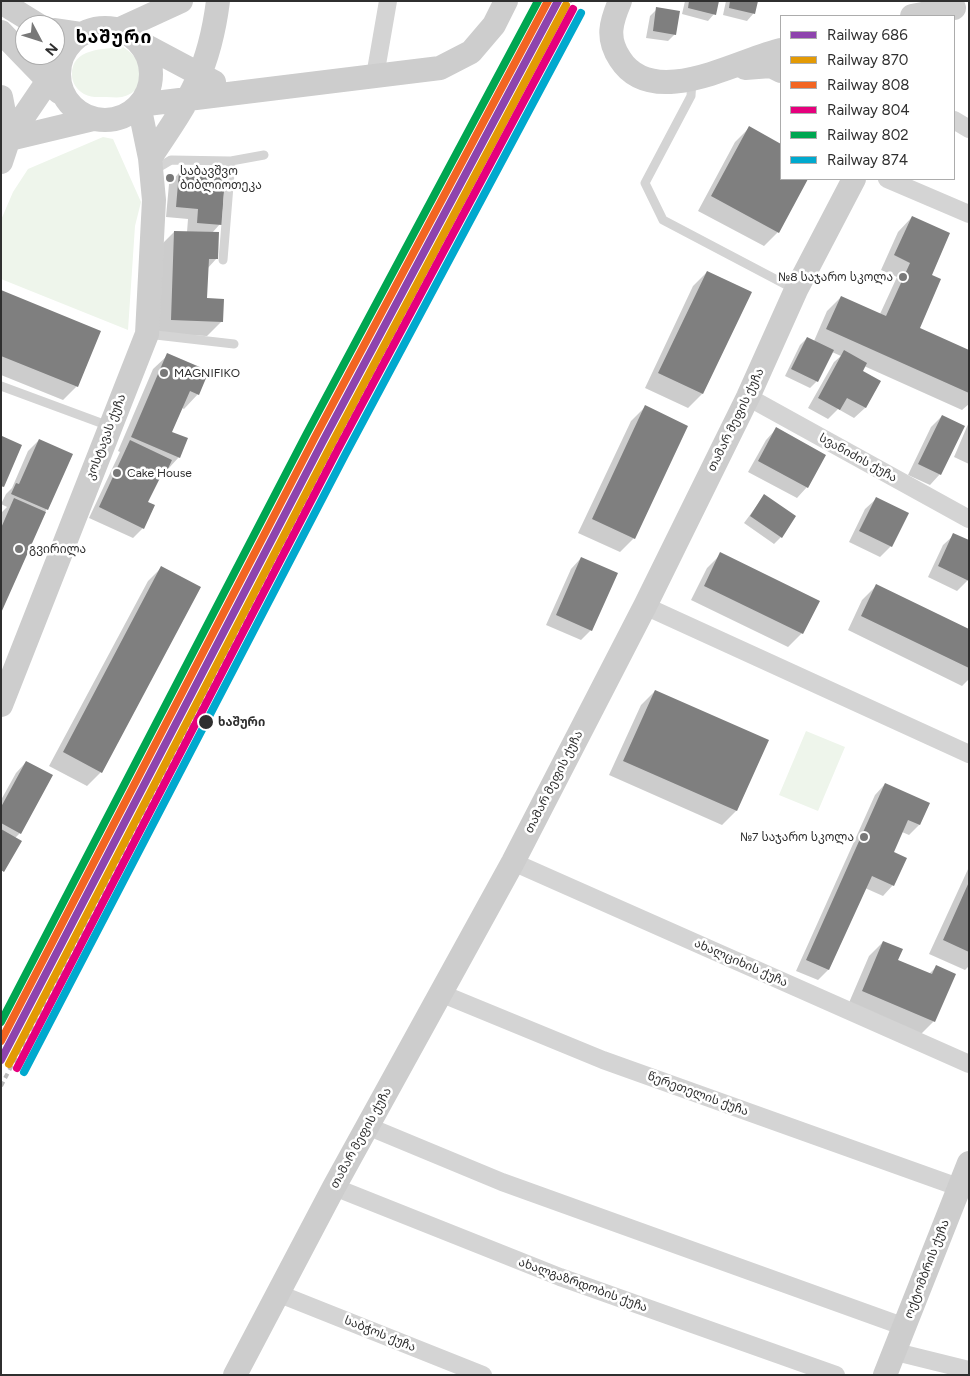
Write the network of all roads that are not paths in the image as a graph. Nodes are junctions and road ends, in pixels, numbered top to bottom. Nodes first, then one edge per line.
1 (181, 1) edge
2 (218, 1) edge
3 (388, 1) edge
4 (506, 1) edge
5 (620, 1) edge
6 (1, 2) edge
7 (955, 9) edge
8 (22, 15) edge
9 (918, 15) edge
10 (65, 31) edge
11 (1, 32) edge
12 (82, 34) junction
13 (128, 35) junction
14 (780, 50) edge
15 (726, 70) junction
16 (780, 70) edge
17 (54, 72) junction
18 (202, 74) junction
19 (375, 76) junction
20 (692, 78) junction
21 (235, 95) junction
22 (1, 97) edge
23 (189, 100) junction
24 (140, 105) junction
25 (93, 119) junction
26 (955, 121) edge
27 (969, 129) edge
28 (5, 140) edge
29 (264, 155) dead end
30 (231, 161) junction
31 (1, 162) edge
32 (151, 165) junction
33 (853, 180) edge
34 (889, 180) edge
35 (969, 214) edge
36 (223, 260) dead end
37 (796, 290) junction
38 (147, 334) junction
39 (234, 344) dead end
40 (1, 386) edge
41 (748, 397) junction
42 (110, 426) junction
43 (969, 519) edge
44 (645, 606) junction
45 (2, 703) edge
46 (969, 754) edge
47 (513, 862) junction
48 (440, 993) junction
49 (969, 1064) edge
50 (367, 1126) junction
51 (969, 1163) edge
52 (334, 1187) junction
53 (958, 1187) junction
54 (277, 1293) junction
55 (905, 1327) junction
56 (896, 1352) junction
57 (969, 1370) edge
58 (235, 1375) edge
59 (483, 1375) edge
60 (836, 1375) edge
61 (885, 1375) edge

1 - 13 street
2 - 18 street
3 - 19 street
4 - 19 street
5 - 20 street
6 - 8 street
7 - 9 street
10 - 12 street
11 - 17 street
12 - 13 street
12 - 17 street
13 - 18 street
13 - 24 street
14 - 15 street
15 - 16 street
15 - 20 street
17 - 25 street
17 - 28 street
18 - 21 street
18 - 23 street
19 - 21 street
20 - 37 lane
21 - 23 street
22 - 28 street
23 - 24 street
23 - 32 street
24 - 25 street
24 - 32 street, კოსტავას ქუჩა
25 - 28 street
26 - 27 street
28 - 31 street
29 - 30 lane
30 - 32 lane
30 - 36 lane
32 - 38 street, კოსტავას ქუჩა
33 - 37 street, თამარ მეფის ქუჩა
34 - 35 street
37 - 41 street, თამარ მეფის ქუჩა
38 - 39 lane
38 - 42 street, კოსტავას ქუჩა
40 - 42 lane
41 - 43 street, სვანიძის ქუჩა
41 - 44 street, თამარ მეფის ქუჩა
42 - 45 street, კოსტავას ქუჩა
44 - 46 street
44 - 47 street, თამარ მეფის ქუჩა
47 - 48 street, თამარ მეფის ქუჩა
47 - 49 street, ახალციხის ქუჩა
48 - 50 street, თამარ მეფის ქუჩა
48 - 53 street, წერეთელის ქუჩა
50 - 52 street, თამარ მეფის ქუჩა
50 - 55 street
51 - 53 street, ოქტომბრის ქუჩა
52 - 54 street, თამარ მეფის ქუჩა
52 - 60 street, ახალგაზრდობის ქუჩა
53 - 55 street, ოქტომბრის ქუჩა
54 - 58 street, თამარ მეფის ქუჩა
54 - 59 street, საბჭოს ქუჩა
55 - 56 street, ოქტომბრის ქუჩა
56 - 57 street
56 - 61 street, ოქტომბრის ქუჩა

